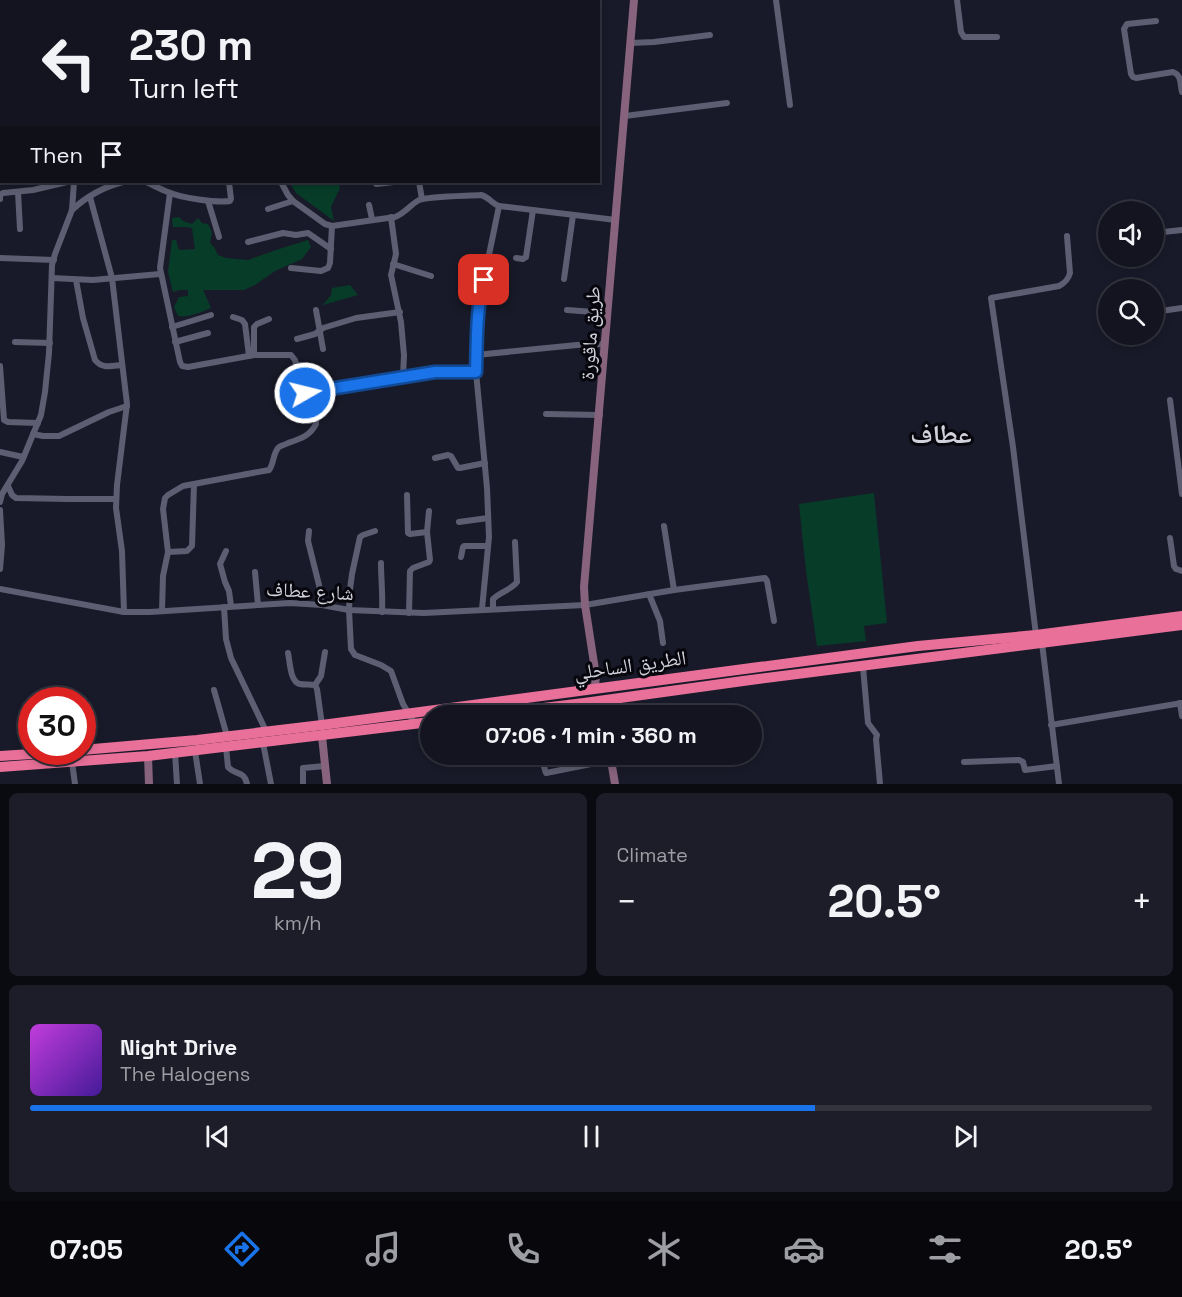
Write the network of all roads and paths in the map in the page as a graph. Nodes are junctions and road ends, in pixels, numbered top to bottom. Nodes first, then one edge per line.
1 (634, 0) edge
2 (776, 0) edge
3 (957, 0) edge
4 (1156, 21) dead end
5 (710, 35) dead end
6 (996, 37) dead end
7 (631, 43) junction
8 (1182, 92) edge
9 (727, 103) dead end
10 (790, 105) dead end
11 (625, 116) junction
12 (63, 183) edge
13 (74, 183) edge
14 (120, 183) edge
15 (148, 183) edge
16 (229, 183) edge
17 (282, 183) edge
18 (385, 183) edge
19 (419, 183) edge
20 (376, 184) dead end
21 (18, 192) junction
22 (170, 193) junction
23 (90, 197) junction
24 (0, 199) edge
25 (422, 199) junction
26 (208, 201) junction
27 (294, 201) junction
28 (369, 205) dead end
29 (499, 206) junction
30 (268, 209) dead end
31 (72, 210) junction
32 (533, 210) junction
33 (573, 215) junction
34 (391, 218) junction
35 (372, 219) junction
36 (616, 219) junction
37 (332, 226) junction
38 (20, 229) dead end
39 (1182, 230) edge
40 (1164, 232) edge
41 (1067, 236) dead end
42 (219, 237) dead end
43 (248, 242) dead end
44 (331, 249) junction
45 (0, 258) edge
46 (516, 258) dead end
47 (54, 260) junction
48 (393, 264) junction
49 (291, 268) dead end
50 (160, 274) junction
51 (431, 276) dead end
52 (52, 278) junction
53 (112, 278) junction
54 (564, 279) dead end
55 (76, 280) junction
56 (1182, 308) edge
57 (316, 310) dead end
58 (567, 310) dead end
59 (1164, 311) edge
60 (400, 312) junction
61 (607, 312) junction
62 (211, 315) dead end
63 (233, 317) dead end
64 (269, 319) dead end
65 (172, 327) junction
66 (320, 330) junction
67 (208, 333) dead end
68 (297, 339) dead end
69 (15, 342) dead end
70 (175, 342) junction
71 (50, 343) junction
72 (605, 344) junction
73 (323, 349) dead end
74 (252, 355) junction
75 (476, 355) junction
76 (122, 365) junction
77 (0, 366) edge
78 (476, 372) junction
79 (403, 377) junction
80 (316, 392) junction
81 (1170, 400) dead end
82 (127, 406) junction
83 (546, 414) dead end
84 (600, 415) junction
85 (38, 423) junction
86 (33, 434) junction
87 (0, 452) edge
88 (23, 457) junction
89 (435, 458) dead end
90 (484, 463) junction
91 (194, 484) junction
92 (8, 486) junction
93 (1182, 494) edge
94 (407, 495) dead end
95 (116, 499) junction
96 (0, 502) edge
97 (0, 510) edge
98 (429, 511) dead end
99 (488, 518) junction
100 (459, 522) dead end
101 (664, 526) dead end
102 (309, 531) dead end
103 (375, 531) dead end
104 (428, 532) junction
105 (1170, 538) dead end
106 (515, 542) dead end
107 (488, 546) junction
108 (226, 551) dead end
109 (168, 552) junction
110 (461, 557) dead end
111 (381, 563) dead end
112 (0, 569) edge
113 (255, 572) dead end
114 (1182, 572) edge
115 (0, 589) edge
116 (674, 590) junction
117 (649, 594) junction
118 (258, 605) junction
119 (322, 605) junction
120 (585, 605) junction
121 (227, 607) junction
122 (493, 608) junction
123 (482, 609) junction
124 (349, 610) junction
125 (162, 611) junction
126 (124, 612) junction
127 (382, 612) junction
128 (409, 613) junction
129 (1182, 616) edge
130 (774, 621) dead end
131 (1182, 625) edge
132 (1039, 639) junction
133 (663, 643) dead end
134 (918, 646) junction
135 (325, 652) dead end
136 (288, 653) dead end
137 (921, 659) junction
138 (595, 667) junction
139 (863, 667) junction
140 (315, 685) junction
141 (610, 686) junction
142 (592, 688) junction
143 (214, 690) dead end
144 (618, 698) junction
145 (584, 703) junction
146 (1181, 703) edge
147 (573, 705) edge
148 (587, 705) edge
149 (609, 705) edge
150 (410, 713) junction
151 (1182, 716) edge
152 (420, 723) edge
153 (415, 724) junction
154 (1051, 725) junction
155 (322, 730) junction
156 (266, 731) junction
157 (226, 742) junction
158 (263, 743) junction
159 (96, 749) edge
160 (195, 751) junction
161 (175, 753) junction
162 (0, 756) edge
163 (148, 756) junction
164 (18, 759) edge
165 (96, 760) edge
166 (18, 761) edge
167 (964, 762) dead end
168 (72, 765) edge
169 (543, 765) edge
170 (578, 765) edge
171 (611, 765) edge
172 (325, 766) junction
173 (1057, 766) junction
174 (0, 767) edge
175 (75, 784) edge
176 (149, 784) edge
177 (177, 784) edge
178 (200, 784) edge
179 (247, 784) edge
180 (271, 784) edge
181 (303, 784) edge
182 (327, 784) edge
183 (615, 784) edge
184 (880, 784) edge
185 (1059, 784) edge

1 - 7 street, طريق ماقورة
2 - 10 street
3 - 6 street
4 - 8 street
5 - 7 street
7 - 11 street, طريق ماقورة
9 - 11 street
11 - 36 street, طريق ماقورة
12 - 21 street
13 - 31 street
14 - 23 street
15 - 22 street
16 - 26 street
17 - 27 street
18 - 20 street
19 - 25 street
21 - 24 street
21 - 38 street
22 - 26 street
22 - 50 street
23 - 31 street
23 - 53 street
25 - 29 street
25 - 34 street
26 - 42 street
27 - 30 street
27 - 37 street
28 - 35 street
29 - 32 street
29 - 75 street
31 - 47 street
32 - 33 street
32 - 46 street
33 - 36 street
33 - 54 street
34 - 35 street
34 - 48 street
35 - 37 street
36 - 61 street, طريق ماقورة
37 - 44 street
39 - 40 street
41 - 132 street
43 - 44 street
44 - 49 street
45 - 47 street
47 - 52 street
48 - 51 street
48 - 60 street
50 - 53 street
50 - 65 street
52 - 55 street
52 - 71 street
53 - 55 street
53 - 76 street
55 - 76 street
56 - 59 street
57 - 66 street
58 - 61 street
60 - 66 street
60 - 79 street
61 - 72 street, طريق ماقورة
62 - 65 street
63 - 74 street
64 - 74 street
65 - 70 street
66 - 68 street
66 - 73 street
67 - 70 street
69 - 71 street
70 - 74 street
71 - 85 street
72 - 75 street
72 - 84 street, طريق ماقورة
74 - 80 street
75 - 78 street
76 - 82 street
77 - 85 street
78 - 79 street
78 - 90 street
79 - 80 street
80 - 91 street
81 - 93 street
82 - 86 street
82 - 95 street
83 - 84 street
84 - 120 street, طريق ماقورة
85 - 86 street
86 - 88 street
87 - 88 street
88 - 92 street
89 - 90 street
90 - 99 street
91 - 109 street
91 - 109 street
92 - 95 street
92 - 96 street
94 - 104 street
95 - 126 street
97 - 112 street
98 - 104 street
99 - 100 street
99 - 107 street
101 - 116 street
102 - 119 street
103 - 124 street
104 - 128 street
105 - 114 street
106 - 122 street
107 - 110 street
107 - 123 street
108 - 121 street
109 - 125 street
111 - 127 street
113 - 118 street
115 - 126 street, شارع عطاف
116 - 117 street, شارع عطاف
116 - 130 street, شارع عطاف
117 - 120 street, شارع عطاف
117 - 133 street
118 - 119 street, شارع عطاف
118 - 121 street, شارع عطاف
119 - 124 street, شارع عطاف
120 - 122 street, شارع عطاف
120 - 138 street, طريق ماقورة
121 - 125 street, شارع عطاف
121 - 156 street
122 - 123 street, شارع عطاف
123 - 128 street, شارع عطاف
124 - 127 street, شارع عطاف
124 - 150 street
125 - 126 street, شارع عطاف
127 - 128 street, شارع عطاف
129 - 132 highway, الطريق الساحلي
131 - 132 highway, الطريق الساحلي
132 - 134 highway, الطريق الساحلي
132 - 137 highway, الطريق الساحلي
132 - 154 street
134 - 137 highway
134 - 141 highway, الطريق الساحلي
135 - 140 street
136 - 140 street
137 - 139 highway, الطريق الساحلي
138 - 141 street, طريق ماقورة
138 - 142 street, طريق ماقورة
139 - 144 highway, الطريق الساحلي
139 - 184 street
140 - 155 street
141 - 142 highway, الطريق الساحلي
142 - 150 highway, الطريق الساحلي
143 - 157 street
144 - 145 highway, الطريق الساحلي
144 - 149 street
145 - 147 highway, الطريق الساحلي
145 - 148 street
146 - 151 street
146 - 154 street
150 - 153 street
150 - 155 highway, الطريق الساحلي
152 - 153 highway, الطريق الساحلي
153 - 155 highway, الطريق الساحلي
154 - 173 street
155 - 156 highway, الطريق الساحلي
155 - 158 highway, الطريق الساحلي
155 - 172 street
156 - 157 highway, الطريق الساحلي
157 - 158 highway, الطريق الساحلي
157 - 159 highway, الطريق الساحلي
157 - 160 highway, الطريق الساحلي
157 - 179 street
158 - 180 street
160 - 161 highway, الطريق الساحلي
160 - 178 street
161 - 163 highway, الطريق الساحلي
161 - 177 street
162 - 164 highway, الطريق الساحلي
163 - 165 highway, الطريق الساحلي
163 - 176 street
166 - 174 highway, الطريق الساحلي
167 - 173 street
168 - 175 street
169 - 170 street
171 - 183 street
172 - 181 street
172 - 182 street
173 - 185 street

